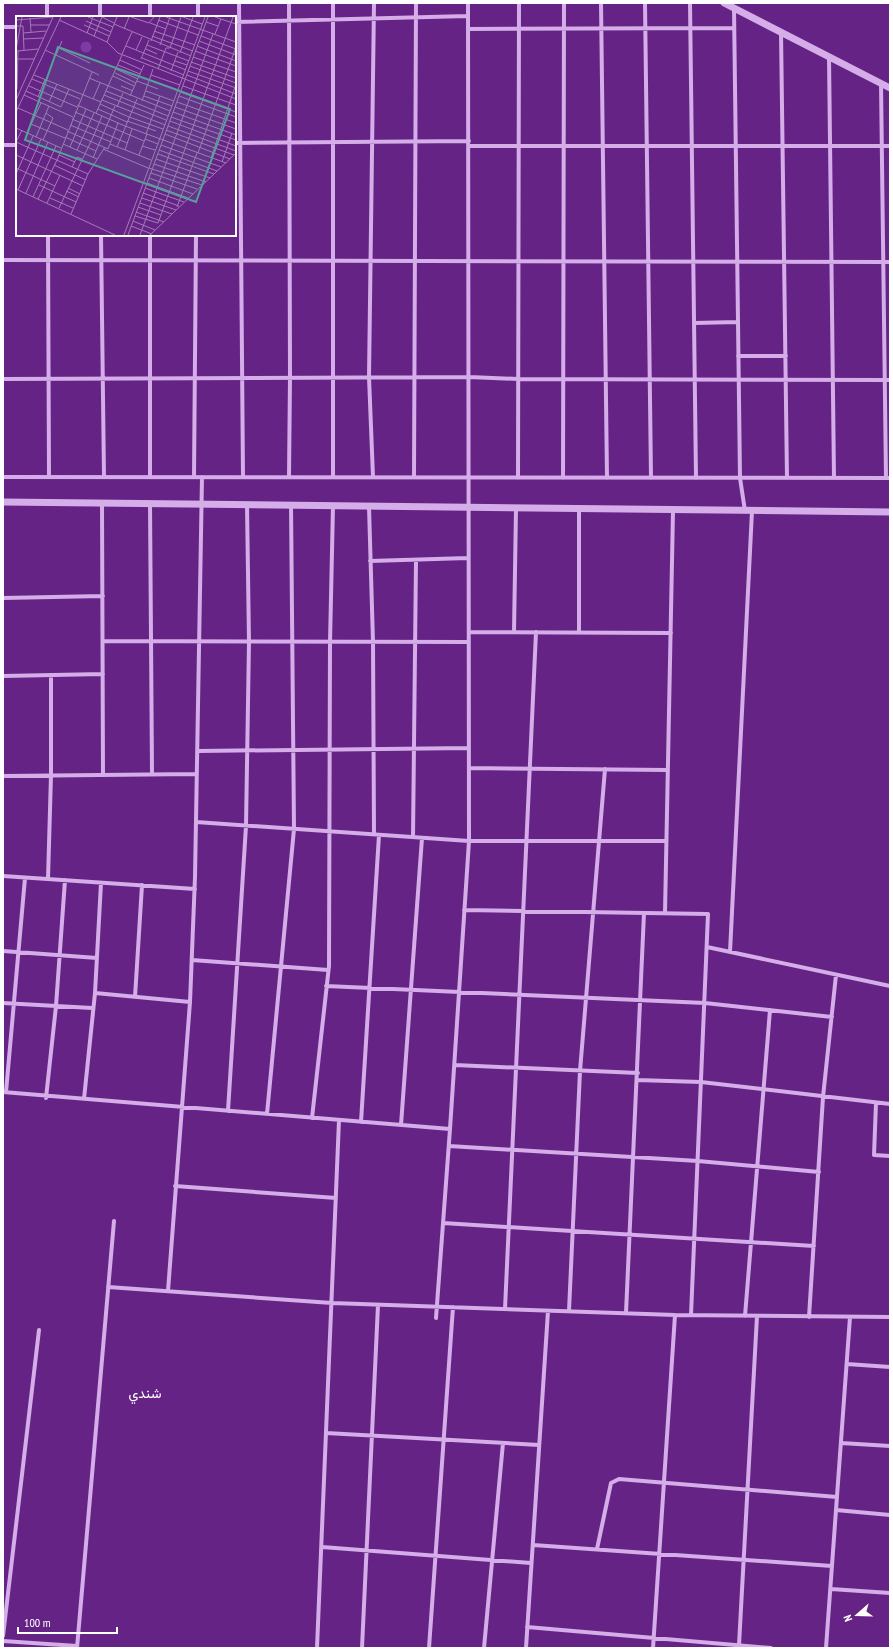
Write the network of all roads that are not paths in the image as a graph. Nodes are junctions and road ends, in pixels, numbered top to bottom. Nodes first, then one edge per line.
1 (47, 3) edge
2 (100, 3) edge
3 (150, 3) edge
4 (198, 3) edge
5 (239, 3) edge
6 (289, 3) edge
7 (333, 3) edge
8 (374, 3) edge
9 (416, 3) edge
10 (468, 3) edge
11 (519, 3) edge
12 (564, 3) edge
13 (601, 3) edge
14 (645, 3) edge
15 (690, 3) edge
16 (724, 3) edge
17 (734, 8) junction
18 (47, 16) edge
19 (100, 16) edge
20 (150, 16) edge
21 (198, 16) edge
22 (468, 16) junction
23 (416, 17) junction
24 (374, 18) junction
25 (333, 19) junction
26 (289, 20) junction
27 (237, 22) edge
28 (3, 27) edge
29 (16, 27) edge
30 (734, 28) junction
31 (468, 29) junction
32 (519, 29) junction
33 (564, 29) junction
34 (601, 29) junction
35 (645, 29) junction
36 (690, 29) junction
37 (781, 32) junction
38 (829, 56) junction
39 (881, 83) junction
40 (890, 88) edge
41 (334, 142) junction
42 (372, 142) junction
43 (416, 142) junction
44 (236, 143) edge
45 (240, 143) junction
46 (290, 143) junction
47 (468, 144) junction
48 (3, 145) edge
49 (16, 145) edge
50 (519, 146) junction
51 (564, 146) junction
52 (603, 146) junction
53 (647, 146) junction
54 (692, 146) junction
55 (736, 146) junction
56 (783, 146) junction
57 (830, 146) junction
58 (882, 146) junction
59 (890, 146) edge
60 (48, 236) edge
61 (101, 236) edge
62 (150, 236) edge
63 (196, 236) edge
64 (3, 260) edge
65 (48, 260) junction
66 (101, 260) junction
67 (150, 260) junction
68 (196, 260) junction
69 (241, 260) junction
70 (290, 260) junction
71 (334, 260) junction
72 (371, 261) junction
73 (415, 261) junction
74 (468, 261) junction
75 (519, 262) junction
76 (564, 262) junction
77 (604, 262) junction
78 (648, 262) junction
79 (693, 262) junction
80 (737, 262) junction
81 (784, 262) junction
82 (832, 262) junction
83 (883, 262) junction
84 (890, 262) edge
85 (738, 322) junction
86 (694, 323) junction
87 (738, 356) junction
88 (786, 356) junction
89 (469, 376) junction
90 (290, 377) junction
91 (334, 377) junction
92 (369, 377) junction
93 (415, 377) junction
94 (3, 378) edge
95 (49, 378) junction
96 (102, 378) junction
97 (150, 378) junction
98 (195, 378) junction
99 (242, 378) junction
100 (518, 379) junction
101 (563, 379) junction
102 (606, 379) junction
103 (650, 379) junction
104 (695, 379) junction
105 (739, 379) junction
106 (786, 379) junction
107 (833, 380) junction
108 (888, 380) edge
109 (3, 477) edge
110 (49, 477) junction
111 (104, 477) junction
112 (150, 477) junction
113 (194, 477) junction
114 (202, 477) junction
115 (243, 477) junction
116 (288, 477) junction
117 (333, 477) junction
118 (414, 477) junction
119 (373, 478) junction
120 (468, 478) junction
121 (518, 478) junction
122 (563, 478) junction
123 (607, 478) junction
124 (651, 478) junction
125 (696, 478) junction
126 (740, 478) junction
127 (787, 478) junction
128 (834, 478) junction
129 (888, 478) edge
130 (3, 502) edge
131 (102, 503) junction
132 (150, 503) junction
133 (203, 504) junction
134 (247, 505) junction
135 (291, 505) junction
136 (333, 506) junction
137 (369, 506) junction
138 (468, 508) junction
139 (516, 509) junction
140 (579, 510) junction
141 (673, 511) junction
142 (749, 511) junction
143 (890, 512) edge
144 (468, 558) junction
145 (416, 560) junction
146 (370, 561) junction
147 (103, 596) junction
148 (3, 598) edge
149 (469, 632) junction
150 (514, 632) junction
151 (536, 632) junction
152 (579, 632) junction
153 (671, 633) junction
154 (103, 641) junction
155 (151, 641) junction
156 (200, 642) junction
157 (249, 642) junction
158 (291, 642) junction
159 (330, 642) junction
160 (373, 642) junction
161 (469, 642) junction
162 (414, 643) junction
163 (103, 674) junction
164 (51, 675) junction
165 (3, 676) edge
166 (469, 748) junction
167 (373, 749) junction
168 (413, 749) junction
169 (293, 750) junction
170 (330, 750) junction
171 (198, 751) junction
172 (248, 751) junction
173 (469, 768) junction
174 (530, 768) junction
175 (605, 769) junction
176 (668, 770) junction
177 (152, 774) junction
178 (197, 774) junction
179 (51, 775) junction
180 (103, 775) junction
181 (3, 776) edge
182 (196, 822) junction
183 (246, 826) junction
184 (294, 829) junction
185 (330, 831) junction
186 (374, 834) junction
187 (380, 835) junction
188 (412, 837) junction
189 (422, 838) junction
190 (469, 841) junction
191 (526, 841) junction
192 (599, 841) junction
193 (666, 841) junction
194 (3, 876) edge
195 (25, 878) junction
196 (48, 879) junction
197 (65, 880) junction
198 (101, 883) junction
199 (142, 885) junction
200 (195, 889) junction
201 (464, 910) junction
202 (523, 911) junction
203 (593, 912) junction
204 (644, 913) junction
205 (665, 913) junction
206 (707, 947) junction
207 (3, 951) edge
208 (19, 952) junction
209 (730, 952) junction
210 (60, 955) junction
211 (97, 958) junction
212 (192, 960) junction
213 (237, 964) junction
214 (281, 967) junction
215 (328, 970) junction
216 (836, 975) junction
217 (326, 986) junction
218 (890, 986) edge
219 (370, 988) junction
220 (411, 990) junction
221 (459, 992) junction
222 (95, 994) junction
223 (519, 995) junction
224 (135, 997) junction
225 (586, 997) junction
226 (641, 1000) junction
227 (190, 1002) junction
228 (3, 1003) edge
229 (705, 1003) junction
230 (14, 1004) junction
231 (56, 1006) junction
232 (92, 1008) junction
233 (770, 1010) junction
234 (832, 1017) junction
235 (454, 1065) junction
236 (516, 1068) junction
237 (580, 1070) junction
238 (638, 1073) junction
239 (637, 1080) junction
240 (701, 1082) junction
241 (764, 1090) junction
242 (5, 1092) edge
243 (46, 1097) junction
244 (823, 1097) junction
245 (84, 1099) junction
246 (876, 1103) junction
247 (890, 1104) edge
248 (182, 1107) junction
249 (228, 1111) junction
250 (267, 1114) junction
251 (312, 1118) junction
252 (340, 1120) junction
253 (361, 1122) junction
254 (401, 1125) junction
255 (450, 1130) junction
256 (449, 1146) junction
257 (512, 1150) junction
258 (576, 1154) junction
259 (890, 1156) edge
260 (633, 1157) junction
261 (698, 1161) junction
262 (758, 1166) junction
263 (818, 1172) junction
264 (175, 1186) junction
265 (336, 1198) junction
266 (114, 1221) dead end
267 (443, 1223) junction
268 (509, 1228) junction
269 (573, 1231) junction
270 (630, 1235) junction
271 (694, 1239) junction
272 (752, 1242) junction
273 (814, 1246) junction
274 (108, 1287) junction
275 (168, 1292) junction
276 (332, 1303) junction
277 (378, 1305) junction
278 (437, 1307) junction
279 (453, 1308) junction
280 (505, 1309) junction
281 (548, 1311) junction
282 (569, 1311) junction
283 (626, 1313) junction
284 (675, 1315) junction
285 (691, 1315) junction
286 (745, 1316) junction
287 (757, 1316) junction
288 (809, 1317) junction
289 (850, 1317) junction
290 (890, 1317) edge
291 (436, 1318) dead end
292 (39, 1330) dead end
293 (847, 1364) junction
294 (890, 1367) edge
295 (326, 1433) junction
296 (371, 1436) junction
297 (444, 1440) junction
298 (503, 1443) junction
299 (841, 1443) junction
300 (540, 1445) junction
301 (890, 1446) edge
302 (664, 1482) junction
303 (748, 1489) junction
304 (837, 1497) junction
305 (836, 1510) junction
306 (890, 1514) edge
307 (532, 1545) junction
308 (322, 1547) junction
309 (597, 1549) junction
310 (366, 1550) junction
311 (659, 1554) junction
312 (436, 1556) junction
313 (492, 1560) junction
314 (744, 1560) junction
315 (531, 1563) junction
316 (832, 1566) junction
317 (831, 1589) junction
318 (890, 1593) edge
319 (527, 1627) junction
320 (3, 1636) edge
321 (653, 1638) junction
322 (3, 1641) edge
323 (739, 1645) junction
324 (77, 1647) edge
325 (317, 1648) edge
326 (362, 1648) edge
327 (429, 1648) edge
328 (484, 1648) edge
329 (526, 1648) edge
330 (653, 1648) edge
331 (770, 1648) edge
332 (826, 1648) edge

1 - 18 street
2 - 19 street
3 - 20 street
4 - 21 street
5 - 27 street
6 - 26 street
7 - 25 street
8 - 24 street
9 - 23 street
10 - 22 street
11 - 32 street
12 - 33 street
13 - 34 street
14 - 35 street
15 - 36 street
16 - 17 street
17 - 30 street
17 - 37 street
22 - 23 street
22 - 31 street
23 - 24 street
23 - 43 street
24 - 25 street
24 - 42 street
25 - 26 street
25 - 41 street
26 - 27 street
26 - 46 street
27 - 45 street
28 - 29 street
30 - 36 street
30 - 55 street
31 - 32 street
31 - 47 street
32 - 33 street
32 - 50 street
33 - 34 street
33 - 51 street
34 - 35 street
34 - 52 street
35 - 36 street
35 - 53 street
36 - 54 street
37 - 38 street
37 - 56 street
38 - 39 street
38 - 57 street
39 - 40 street
39 - 58 street
41 - 42 street
41 - 46 street
41 - 71 street
42 - 43 street
42 - 72 street
43 - 47 street
43 - 73 street
44 - 45 street
45 - 46 street
45 - 69 street
46 - 70 street
47 - 50 street
47 - 74 street
48 - 49 street
50 - 51 street
50 - 75 street
51 - 52 street
51 - 76 street
52 - 53 street
52 - 77 street
53 - 54 street
53 - 78 street
54 - 55 street
54 - 79 street
55 - 56 street
55 - 80 street
56 - 57 street
56 - 81 street
57 - 58 street
57 - 82 street
58 - 59 street
58 - 83 street
60 - 65 street
61 - 66 street
62 - 67 street
63 - 68 street
64 - 65 street
65 - 66 street
65 - 95 street
66 - 67 street
66 - 96 street
67 - 68 street
67 - 97 street
68 - 69 street
68 - 98 street
69 - 70 street
69 - 99 street
70 - 71 street
70 - 90 street
71 - 72 street
71 - 91 street
72 - 73 street
72 - 92 street
73 - 74 street
73 - 93 street
74 - 75 street
74 - 89 street
75 - 76 street
75 - 100 street
76 - 77 street
76 - 101 street
77 - 78 street
77 - 102 street
78 - 79 street
78 - 103 street
79 - 80 street
79 - 86 street
80 - 81 street
80 - 85 street
81 - 82 street
81 - 88 street
82 - 83 street
82 - 107 street
83 - 84 street
83 - 108 street
85 - 86 street
85 - 87 street
86 - 104 street
87 - 88 street
87 - 105 street
88 - 106 street
89 - 93 street
89 - 100 street
89 - 120 street
90 - 91 street
90 - 99 street
90 - 116 street
91 - 92 street
91 - 117 street
92 - 93 street
92 - 119 street
93 - 118 street
94 - 95 street
95 - 96 street
95 - 110 street
96 - 97 street
96 - 111 street
97 - 98 street
97 - 112 street
98 - 99 street
98 - 113 street
99 - 115 street
100 - 101 street
100 - 121 street
101 - 102 street
101 - 122 street
102 - 103 street
102 - 123 street
103 - 104 street
103 - 124 street
104 - 105 street
104 - 125 street
105 - 106 street
105 - 126 street
106 - 107 street
106 - 127 street
107 - 108 street
107 - 128 street
108 - 129 street
109 - 110 street
110 - 111 street
111 - 112 street
112 - 113 street
113 - 114 street
114 - 115 street
114 - 133 street
115 - 116 street
116 - 117 street
117 - 119 street
118 - 119 street
118 - 120 street
120 - 121 street
120 - 138 street
121 - 122 street
122 - 123 street
123 - 124 street
124 - 125 street
125 - 126 street
126 - 127 street
126 - 142 street
127 - 128 street
128 - 129 street
130 - 131 street
131 - 132 street
131 - 147 street
132 - 133 street
132 - 155 street
133 - 134 street
133 - 156 street
134 - 135 street
134 - 157 street
135 - 136 street
135 - 158 street
136 - 137 street
136 - 159 street
137 - 138 street
137 - 146 street
138 - 139 street
138 - 144 street
139 - 140 street
139 - 150 street
140 - 141 street
140 - 152 street
141 - 142 street
141 - 153 street
142 - 143 street
142 - 209 street
144 - 145 street
144 - 149 street
145 - 146 street
145 - 162 street
146 - 160 street
147 - 148 street
147 - 154 street
149 - 150 street
149 - 161 street
150 - 151 street
151 - 152 street
151 - 174 street
152 - 153 street
153 - 176 street
154 - 155 street
154 - 163 street
155 - 156 street
155 - 177 street
156 - 157 street
156 - 171 street
157 - 158 street
157 - 172 street
158 - 159 street
158 - 169 street
159 - 160 street
159 - 170 street
160 - 162 street
160 - 167 street
161 - 162 street
161 - 166 street
162 - 168 street
163 - 164 street
163 - 180 street
164 - 165 street
164 - 179 street
166 - 168 street
166 - 173 street
167 - 168 street
167 - 170 street
167 - 186 street
168 - 188 street
169 - 170 street
169 - 172 street
169 - 184 street
170 - 185 street
171 - 172 street
171 - 178 street
172 - 183 street
173 - 174 street
173 - 190 street
174 - 175 street
174 - 191 street
175 - 176 street
175 - 192 street
176 - 193 street
177 - 178 street
177 - 180 street
178 - 182 street
179 - 180 street
179 - 181 street
179 - 196 street
182 - 183 street
182 - 200 street
183 - 184 street
183 - 213 street
184 - 185 street
184 - 214 street
185 - 186 street
185 - 215 street
186 - 187 street
187 - 188 street
187 - 219 street
188 - 189 street
189 - 190 street
189 - 220 street
190 - 191 street
190 - 201 street
191 - 192 street
191 - 202 street
192 - 193 street
192 - 203 street
193 - 205 street
194 - 195 street
195 - 196 street
195 - 208 street
196 - 197 street
197 - 198 street
197 - 210 street
198 - 199 street
198 - 211 street
199 - 200 street
199 - 224 street
200 - 212 street
201 - 202 street
201 - 221 street
202 - 203 street
202 - 223 street
203 - 204 street
203 - 225 street
204 - 205 street
204 - 226 street
205 - 206 street
206 - 209 street
206 - 229 street
207 - 208 street
208 - 210 street
208 - 230 street
209 - 216 street
210 - 211 street
210 - 231 street
211 - 222 street
212 - 213 street
212 - 227 street
213 - 214 street
213 - 249 street
214 - 215 street
214 - 250 street
215 - 217 street
216 - 218 street
216 - 234 street
217 - 219 street
217 - 251 street
219 - 220 street
219 - 253 street
220 - 221 street
220 - 254 street
221 - 223 street
221 - 235 street
222 - 224 street
222 - 232 street
223 - 225 street
223 - 236 street
224 - 227 street
225 - 226 street
225 - 237 street
226 - 229 street
226 - 238 street
227 - 248 street
228 - 230 street
229 - 233 street
229 - 240 street
230 - 231 street
230 - 242 street
231 - 232 street
231 - 243 street
232 - 245 street
233 - 234 street
233 - 241 street
234 - 244 street
235 - 236 street
235 - 255 street
236 - 237 street
236 - 257 street
237 - 238 street
237 - 258 street
238 - 239 street
239 - 240 street
239 - 260 street
240 - 241 street
240 - 261 street
241 - 244 street
241 - 262 street
242 - 243 street
243 - 245 street
244 - 246 street
244 - 263 street
245 - 248 street
246 - 247 street
246 - 259 street
248 - 249 street
248 - 264 street
249 - 250 street
250 - 251 street
251 - 252 street
252 - 253 street
252 - 265 street
253 - 254 street
254 - 255 street
255 - 256 street
256 - 257 street
256 - 267 street
257 - 258 street
257 - 268 street
258 - 260 street
258 - 269 street
260 - 261 street
260 - 270 street
261 - 262 street
261 - 271 street
262 - 263 street
262 - 272 street
263 - 273 street
264 - 265 street
264 - 275 street
265 - 276 street
266 - 274 street
267 - 268 street
267 - 278 street
268 - 269 street
268 - 280 street
269 - 270 street
269 - 282 street
270 - 271 street
270 - 283 street
271 - 272 street
271 - 285 street
272 - 273 street
272 - 286 street
273 - 288 street
274 - 275 street
274 - 324 street
275 - 276 street
276 - 277 street
276 - 295 street
277 - 278 street
277 - 296 street
278 - 279 street
278 - 291 street
279 - 280 street
279 - 297 street
280 - 281 street
281 - 282 street
281 - 300 street
282 - 283 street
283 - 284 street
284 - 285 street
284 - 302 street
285 - 286 street
286 - 287 street
287 - 288 street
287 - 303 street
288 - 289 street
289 - 290 street
289 - 293 street
292 - 320 street
293 - 294 street
293 - 299 street
295 - 296 street
295 - 308 street
296 - 297 street
296 - 310 street
297 - 298 street
297 - 312 street
298 - 300 street
298 - 313 street
299 - 301 street
299 - 304 street
300 - 307 street
302 - 303 street
302 - 309 street
302 - 311 street
303 - 304 street
303 - 314 street
304 - 305 street
305 - 306 street
305 - 316 street
307 - 309 street
307 - 315 street
308 - 310 street
308 - 325 street
309 - 311 street
310 - 312 street
310 - 326 street
311 - 314 street
311 - 321 street
312 - 313 street
312 - 327 street
313 - 315 street
313 - 328 street
314 - 316 street
314 - 323 street
315 - 319 street
316 - 317 street
317 - 318 street
317 - 332 street
319 - 321 street
319 - 329 street
321 - 323 street
321 - 330 street
322 - 324 street
323 - 331 street

